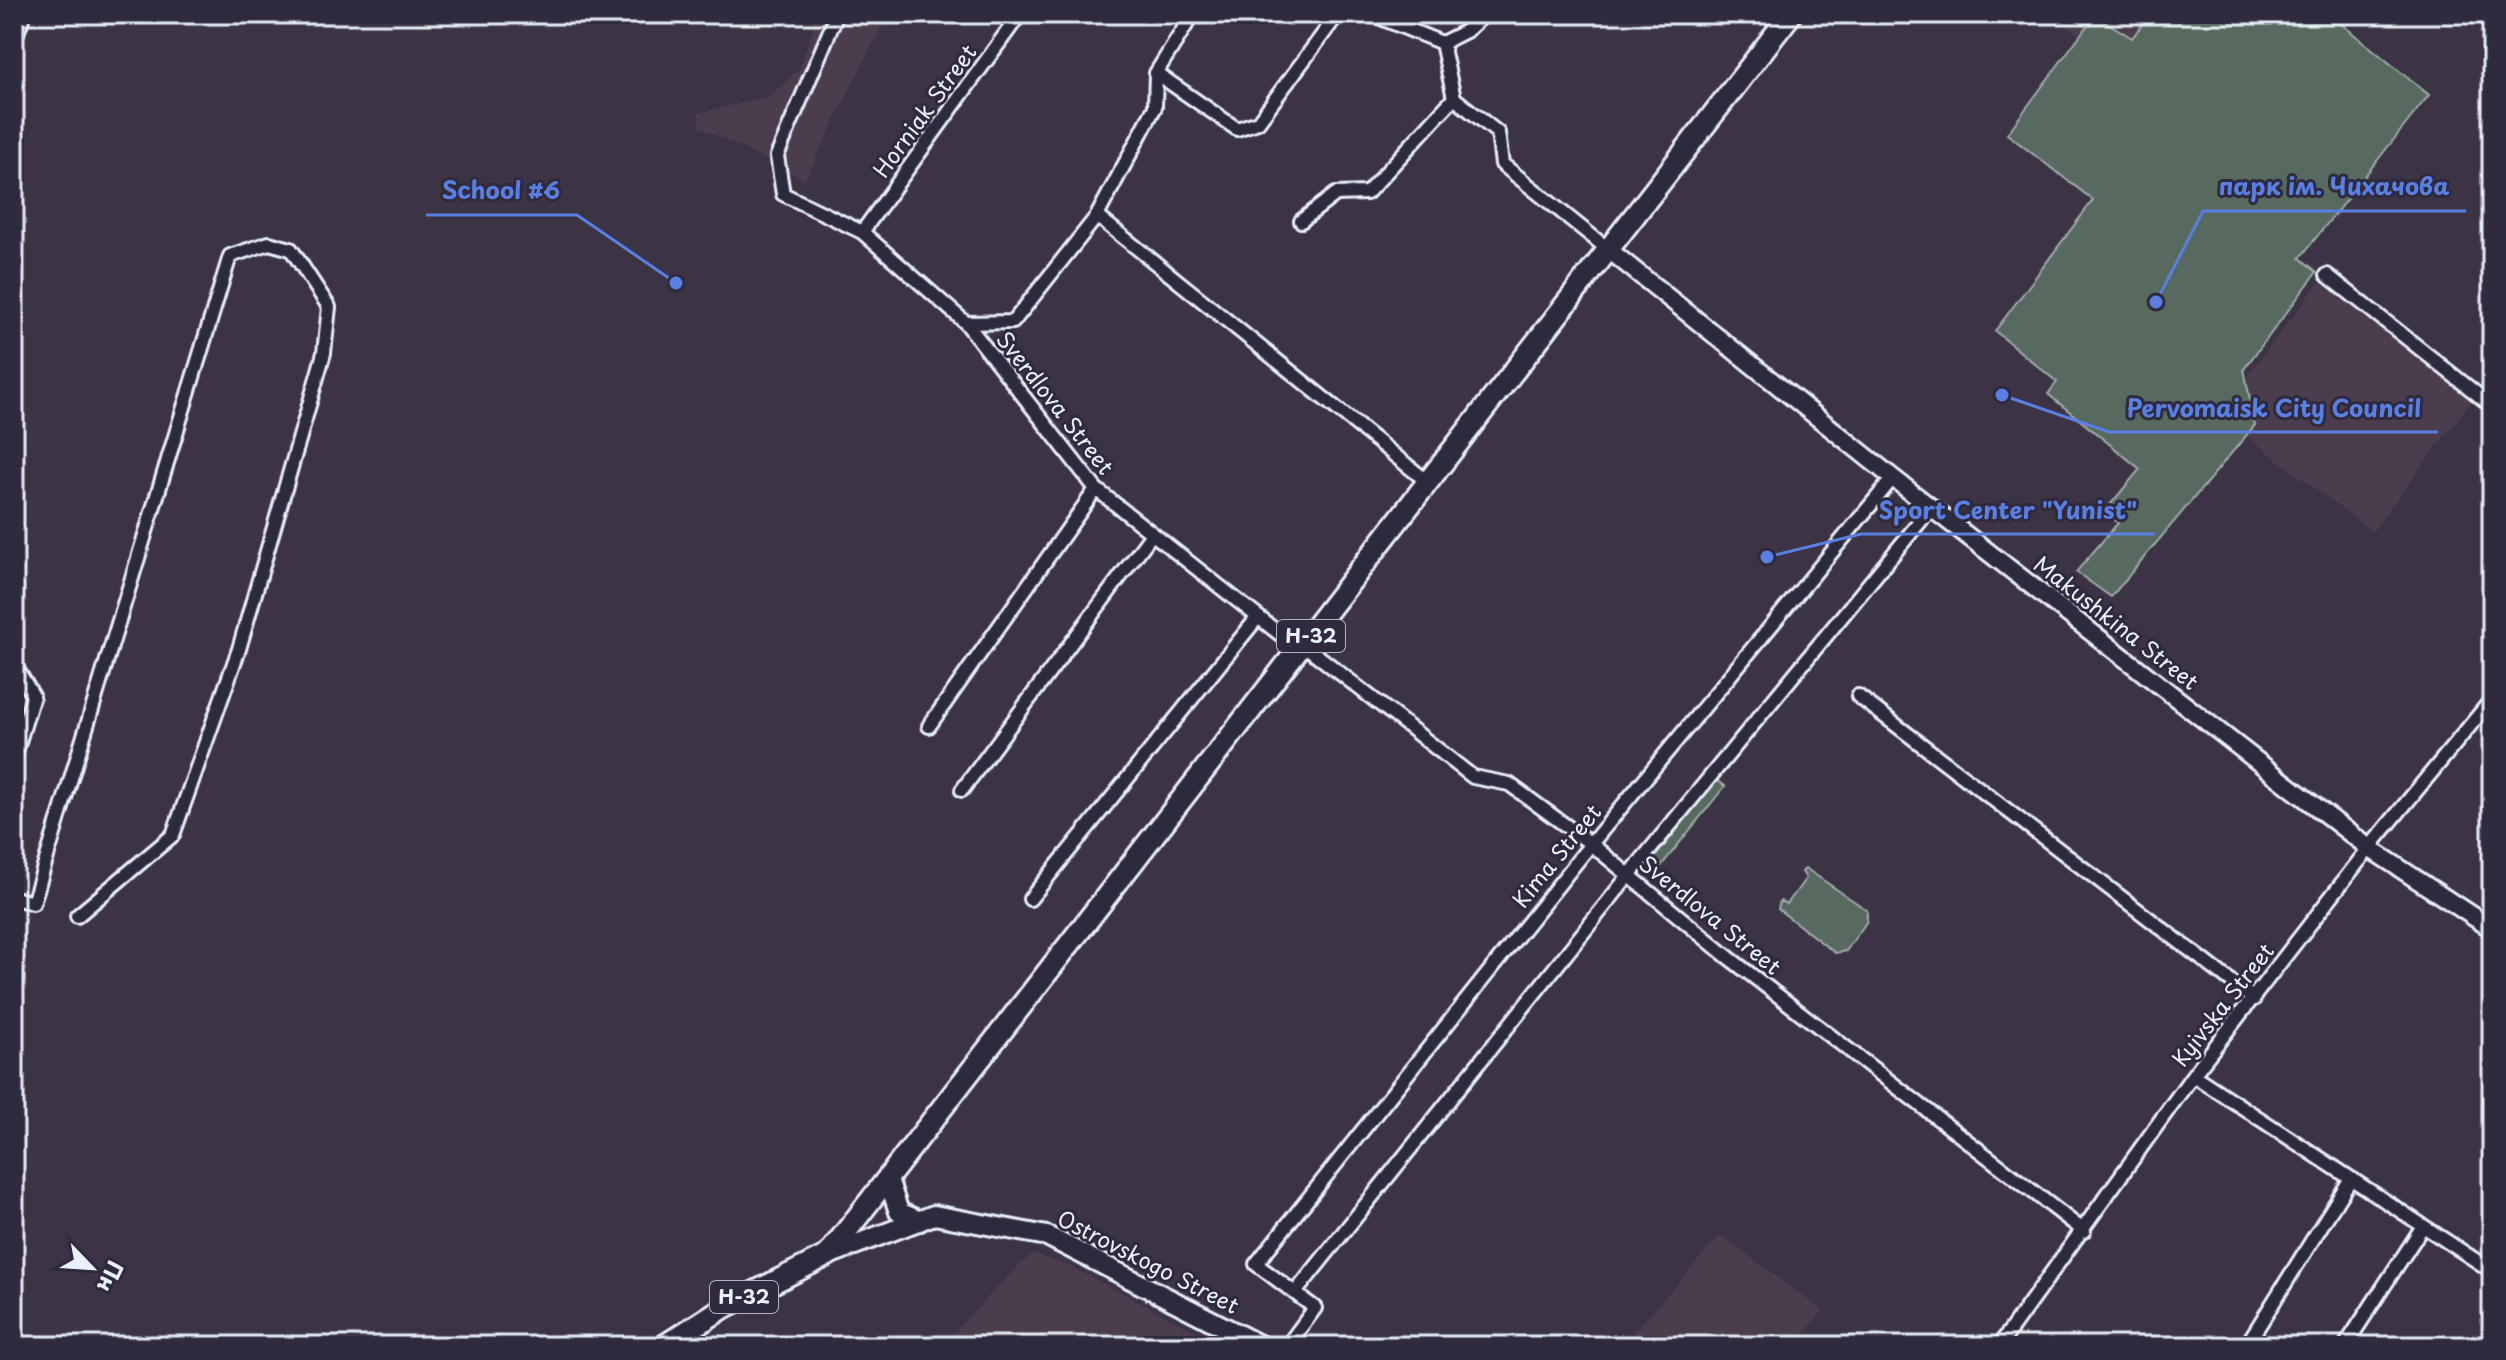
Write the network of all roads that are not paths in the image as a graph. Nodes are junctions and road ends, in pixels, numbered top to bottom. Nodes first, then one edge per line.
1 (24, 14) edge
2 (837, 14) edge
3 (1020, 14) edge
4 (1193, 14) edge
5 (1338, 14) edge
6 (1371, 14) edge
7 (1485, 14) edge
8 (1791, 14) edge
9 (14, 41) edge
10 (1442, 43) junction
11 (1156, 73) junction
12 (1454, 98) junction
13 (1097, 216) junction
14 (1301, 221) dead end
15 (862, 232) junction
16 (1609, 250) junction
17 (2327, 275) dead end
18 (966, 323) junction
19 (2492, 406) edge
20 (1893, 478) junction
21 (1429, 483) junction
22 (1096, 489) junction
23 (1932, 507) junction
24 (1152, 534) junction
25 (1258, 617) junction
26 (1302, 648) junction
27 (14, 664) edge
28 (1858, 696) dead end
29 (2492, 699) edge
30 (929, 726) dead end
31 (14, 758) edge
32 (962, 790) dead end
33 (1591, 844) junction
34 (2369, 848) junction
35 (1630, 874) junction
36 (14, 898) edge
37 (1030, 899) dead end
38 (77, 916) dead end
39 (2492, 929) edge
40 (2254, 999) junction
41 (2193, 1075) junction
42 (888, 1179) junction
43 (2350, 1180) junction
44 (920, 1221) junction
45 (2423, 1226) junction
46 (2084, 1231) junction
47 (828, 1255) junction
48 (2492, 1271) edge
49 (1295, 1293) junction
50 (664, 1346) edge
51 (1261, 1346) edge
52 (1287, 1346) edge
53 (1999, 1346) edge
54 (2246, 1346) edge
55 (2345, 1346) edge

1 - 9 street
2 - 15 street, Sverdlova Street
3 - 15 street, Horniak Street
4 - 11 street
5 - 11 street
6 - 10 street
7 - 10 street
8 - 16 main road, Н-32
10 - 12 street
11 - 13 street
12 - 14 street
12 - 16 street
13 - 18 street
13 - 21 street
15 - 18 street, Sverdlova Street
16 - 20 street, Makushkina Street
16 - 21 main road, Н-32
17 - 19 street
18 - 22 street, Sverdlova Street
20 - 23 street, Makushkina Street
20 - 33 street, Kima Street
21 - 26 main road, Н-32
22 - 24 street, Sverdlova Street
22 - 30 street
23 - 34 street, Makushkina Street
23 - 35 street
24 - 25 street, Sverdlova Street
24 - 32 street
25 - 26 street, Sverdlova Street
25 - 37 street
26 - 33 street, Sverdlova Street
26 - 42 main road, Н-32
27 - 31 street
28 - 40 street
29 - 34 street, Kyivska Street
33 - 35 street, Sverdlova Street
33 - 49 street, Kima Street
34 - 39 street, Makushkina Street
34 - 40 street, Kyivska Street
35 - 46 street, Sverdlova Street
35 - 49 street
36 - 38 street
40 - 41 street, Kyivska Street
41 - 43 street
41 - 46 street, Kyivska Street
42 - 44 main road
42 - 47 main road, Н-32
43 - 45 street
43 - 54 street
44 - 47 main road, Ostrovskogo Street
44 - 51 main road, Ostrovskogo Street
45 - 48 street
45 - 55 street
46 - 53 street, Kyivska Street
47 - 50 main road, Н-32
49 - 52 street

